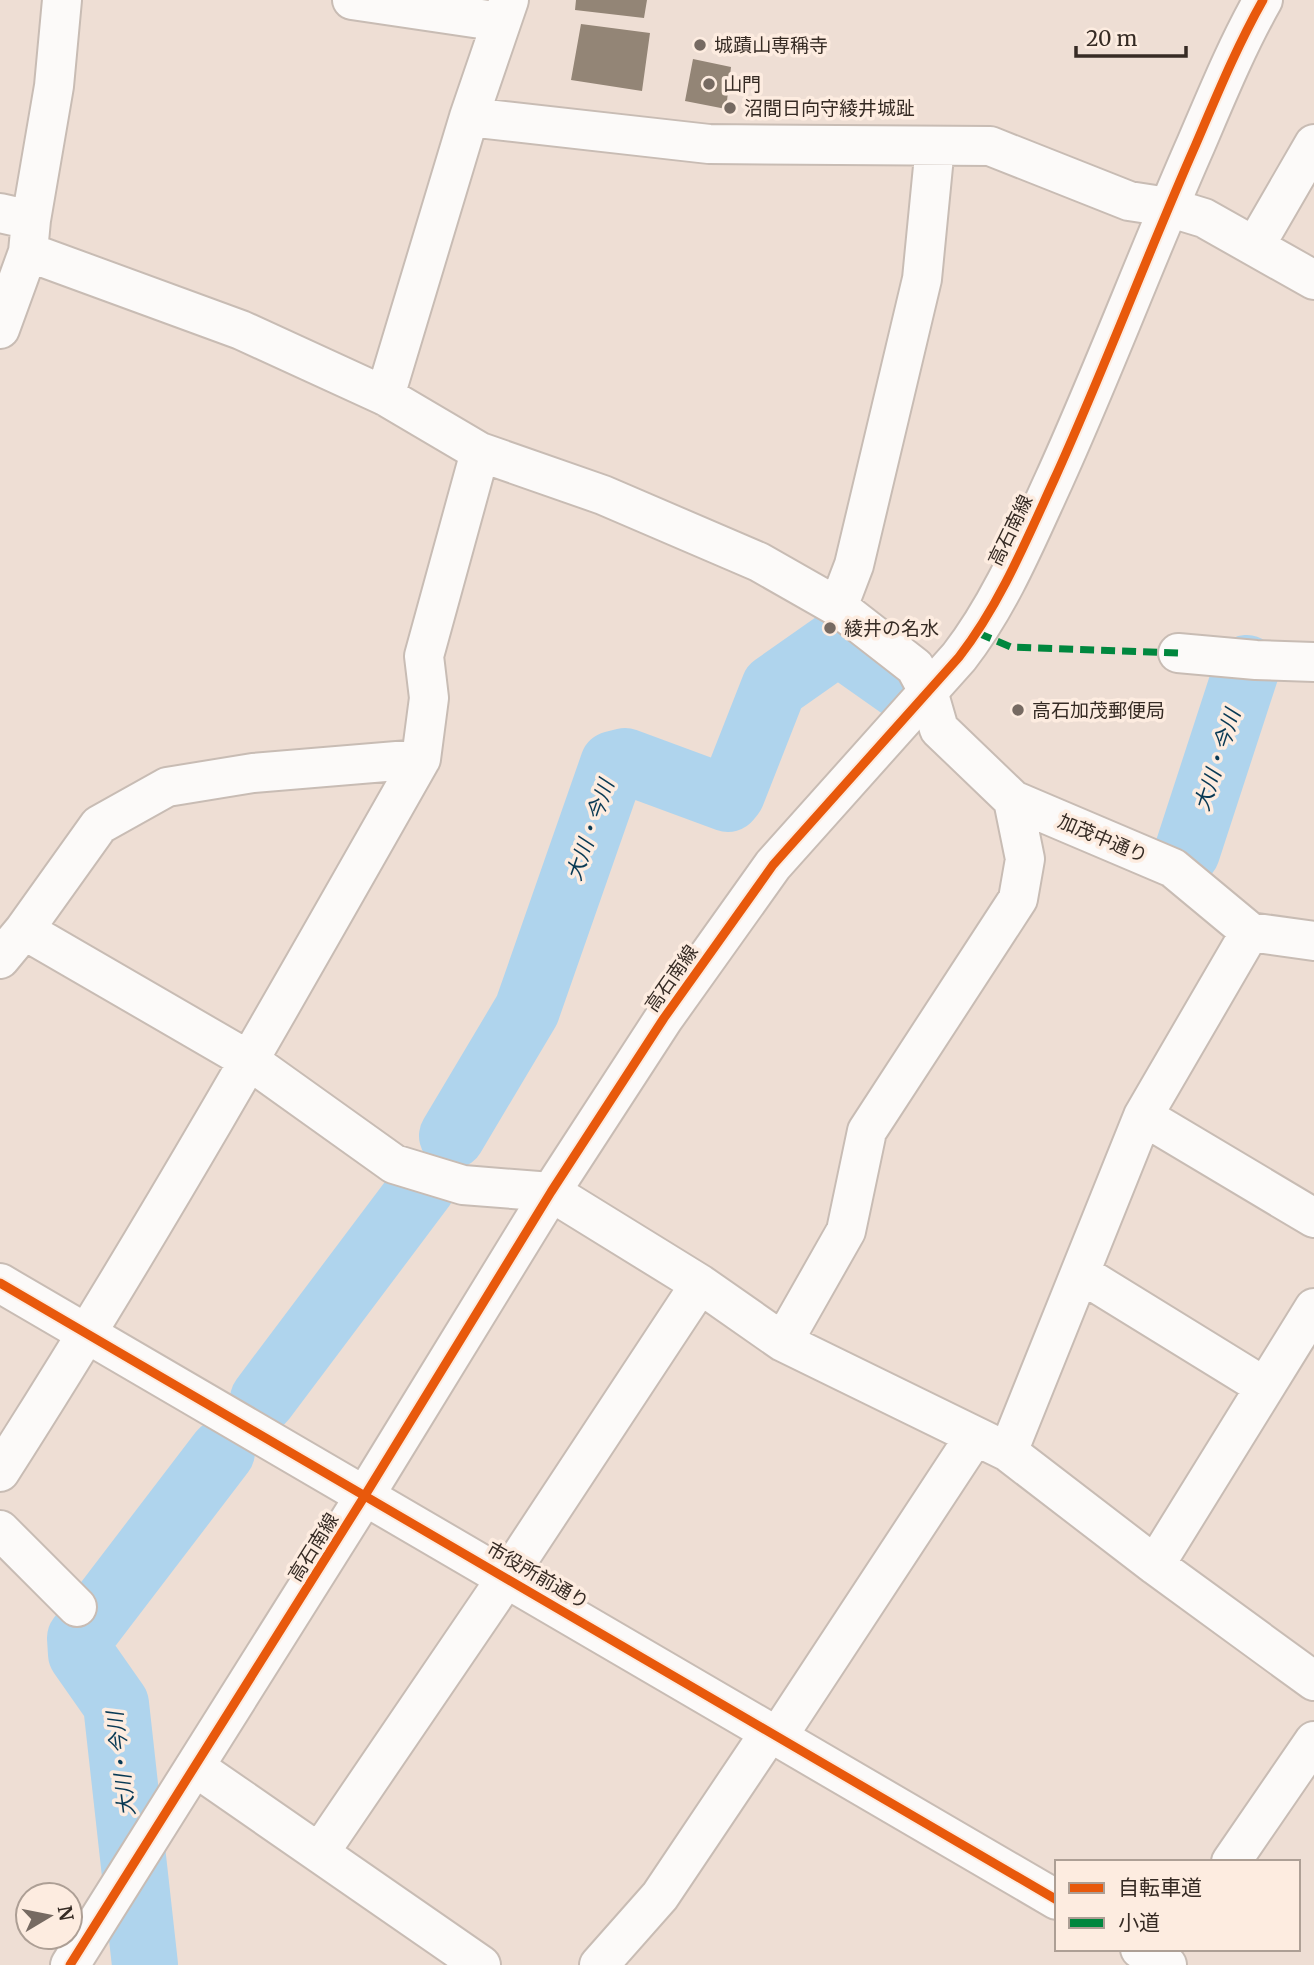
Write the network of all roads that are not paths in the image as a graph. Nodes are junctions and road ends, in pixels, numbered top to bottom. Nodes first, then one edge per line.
1 (62, 0) edge
2 (352, 0) edge
3 (1263, 0) edge
4 (505, 11) edge
5 (469, 117) junction
6 (1314, 144) edge
7 (935, 146) junction
8 (1168, 207) junction
9 (20, 228) edge
10 (1255, 246) junction
11 (1314, 280) edge
12 (0, 329) edge
13 (385, 396) junction
14 (480, 452) junction
15 (838, 607) junction
16 (1178, 653) dead end
17 (1314, 662) edge
18 (928, 691) junction
19 (421, 760) junction
20 (1013, 800) junction
21 (24, 930) junction
22 (1250, 932) junction
23 (1314, 941) edge
24 (0, 959) edge
25 (250, 1061) junction
26 (1143, 1116) junction
27 (551, 1192) junction
28 (1314, 1217) edge
29 (1080, 1273) junction
30 (0, 1283) edge
31 (699, 1284) junction
32 (1314, 1308) edge
33 (88, 1335) junction
34 (783, 1342) junction
35 (1265, 1387) junction
36 (991, 1444) junction
37 (0, 1472) edge
38 (364, 1497) junction
39 (0, 1530) edge
40 (1156, 1565) junction
41 (507, 1577) junction
42 (77, 1607) dead end
43 (1314, 1681) edge
44 (774, 1734) junction
45 (1314, 1741) edge
46 (195, 1767) junction
47 (320, 1852) junction
48 (1232, 1860) edge
49 (1055, 1899) edge
50 (70, 1965) edge
51 (481, 1965) edge
52 (599, 1965) edge

1 - 9 street
2 - 4 street
3 - 8 street, 高石南線
4 - 5 street
5 - 7 street
5 - 13 street
6 - 10 street
7 - 8 street
7 - 15 street
8 - 10 street
8 - 18 street, 高石南線
9 - 12 street
9 - 13 street, 加茂中通り
10 - 11 street
13 - 14 street, 加茂中通り
14 - 15 street, 加茂中通り
14 - 19 street
15 - 18 street, 加茂中通り
16 - 17 street
18 - 20 street, 加茂中通り
18 - 27 street, 高石南線
19 - 21 street
19 - 25 street
20 - 22 street, 加茂中通り
20 - 34 street
21 - 24 street
21 - 25 street
22 - 23 street
22 - 26 street
25 - 27 street
25 - 33 street
26 - 28 street
26 - 29 street
27 - 31 street
27 - 38 street, 高石南線
29 - 35 street
29 - 36 street
30 - 33 street, 市役所前通り
31 - 34 street
31 - 41 street
32 - 35 street
33 - 37 street
33 - 38 street, 市役所前通り
34 - 36 street
35 - 40 street
36 - 40 street
36 - 44 street
38 - 41 street, 市役所前通り
38 - 46 street, 高石南線
39 - 42 street
40 - 43 street
41 - 44 street, 市役所前通り
41 - 47 street
44 - 49 street, 市役所前通り
44 - 52 street
45 - 48 street
46 - 47 street
46 - 50 street, 高石南線
47 - 51 street

